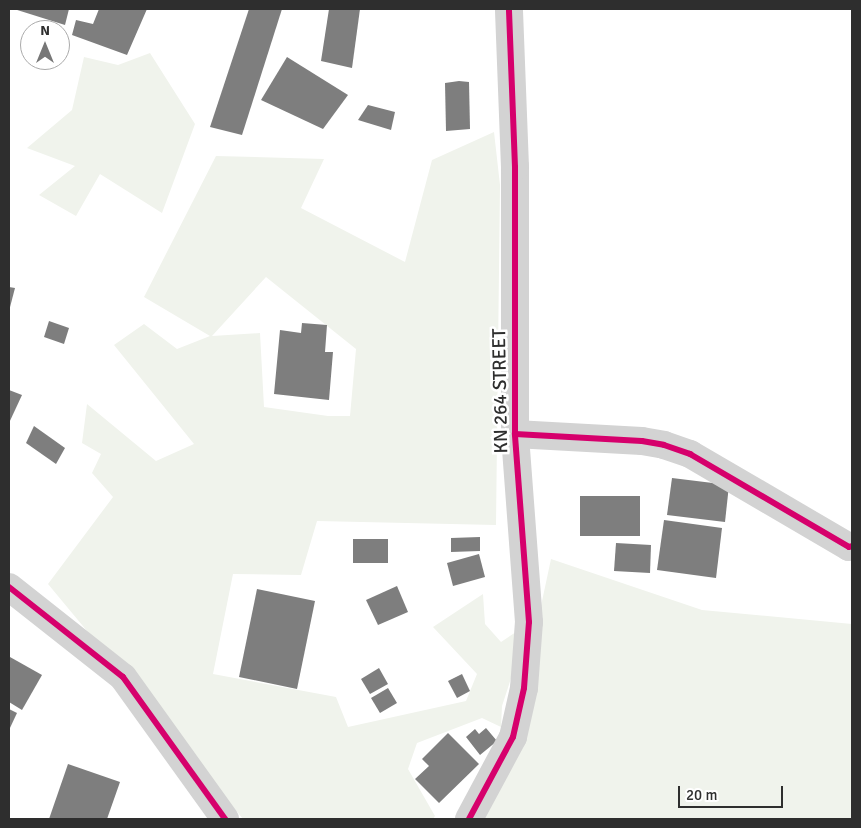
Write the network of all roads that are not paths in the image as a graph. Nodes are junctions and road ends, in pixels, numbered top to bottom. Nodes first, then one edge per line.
1 (509, 9) edge
2 (515, 434) junction
3 (851, 549) edge
4 (9, 586) edge
5 (225, 819) edge
6 (469, 819) edge

1 - 2 street, KN 264 STREET
2 - 3 street
2 - 6 street, KN 264 STREET
4 - 5 street

